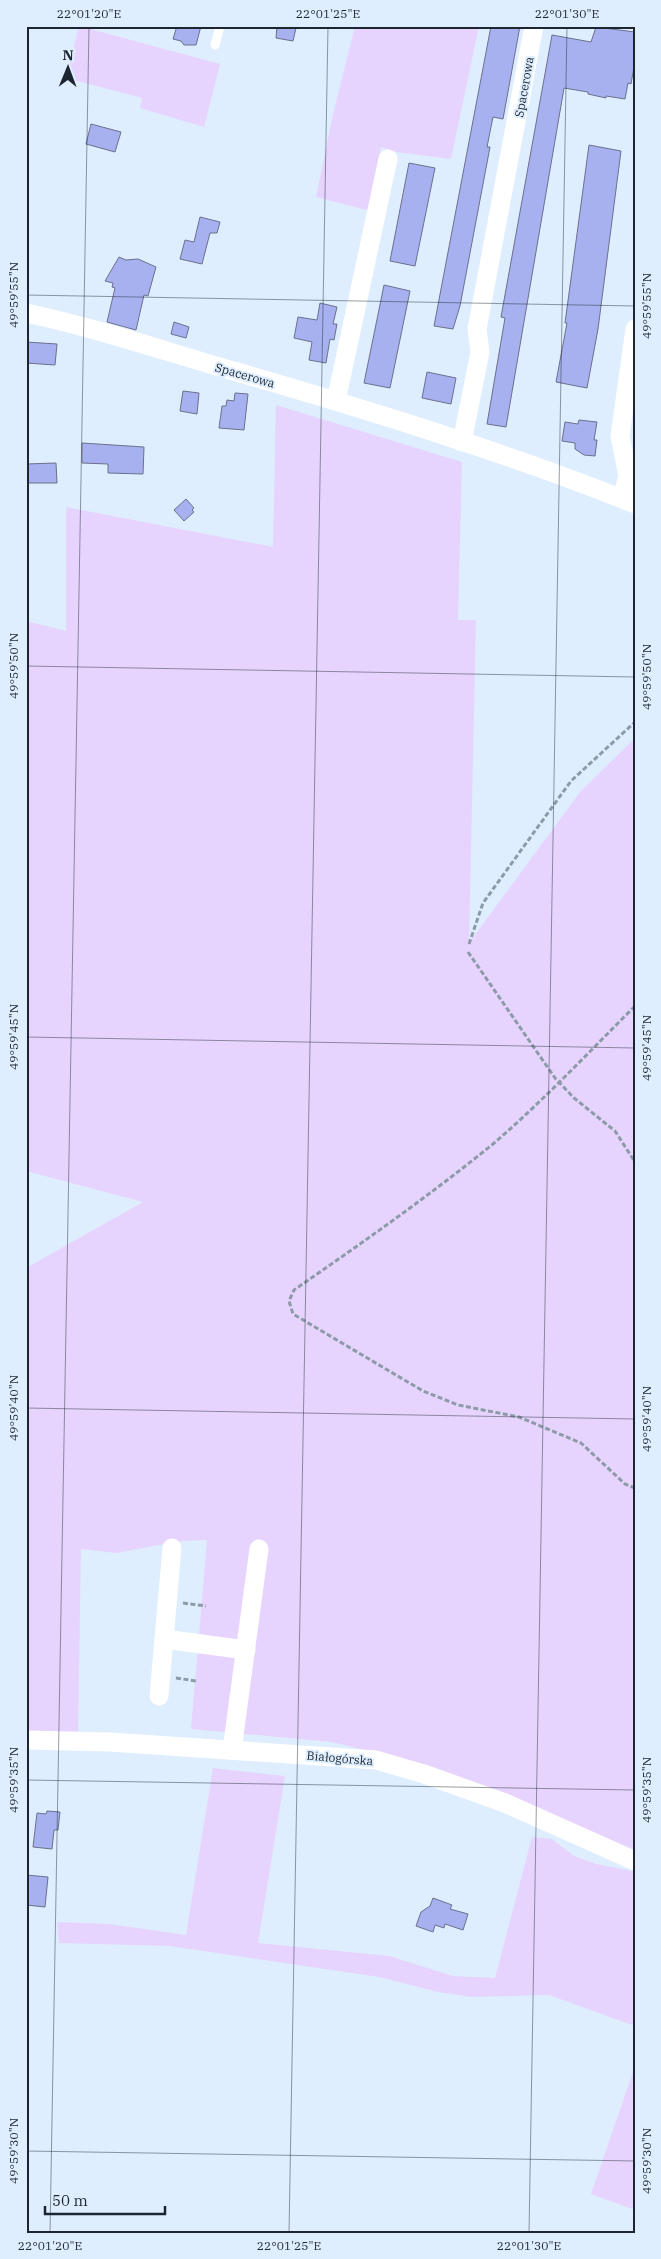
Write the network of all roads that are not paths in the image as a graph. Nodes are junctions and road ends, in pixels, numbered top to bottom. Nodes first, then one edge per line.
1 (220, 26) edge
2 (534, 26) edge
3 (215, 45) dead end
4 (388, 159) dead end
5 (26, 314) edge
6 (635, 329) edge
7 (336, 401) junction
8 (462, 442) junction
9 (628, 501) edge
10 (172, 1548) dead end
11 (259, 1550) dead end
12 (164, 1639) junction
13 (246, 1650) junction
14 (159, 1696) dead end
15 (26, 1740) edge
16 (232, 1750) junction
17 (635, 1861) edge

1 - 3 lane
2 - 8 street, Spacerowa
4 - 7 street
5 - 7 street, Spacerowa
6 - 9 street, Spacerowa
7 - 8 street, Spacerowa
8 - 9 street, Spacerowa
10 - 12 street
11 - 13 street
12 - 13 street
12 - 14 street
13 - 16 street
15 - 16 street, Białogórska
16 - 17 street, Białogórska

